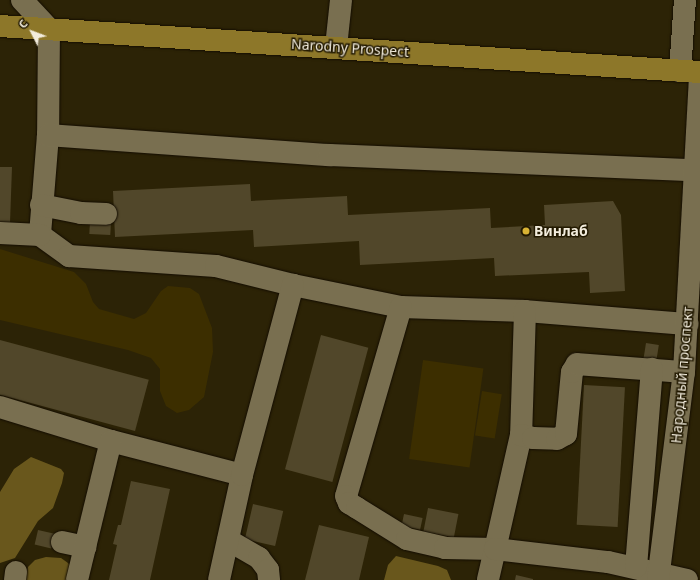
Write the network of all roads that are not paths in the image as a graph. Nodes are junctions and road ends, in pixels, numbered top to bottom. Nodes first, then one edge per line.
1 (22, 0) edge
2 (343, 0) edge
3 (685, 0) edge
4 (0, 26) edge
5 (49, 29) junction
6 (336, 47) junction
7 (693, 72) edge
8 (48, 135) junction
9 (698, 145) edge
10 (694, 170) junction
11 (41, 205) junction
12 (106, 214) dead end
13 (0, 233) edge
14 (40, 235) junction
15 (695, 270) edge
16 (293, 285) junction
17 (401, 307) junction
18 (525, 311) junction
19 (687, 324) junction
20 (652, 369) junction
21 (684, 372) junction
22 (0, 407) edge
23 (521, 435) junction
24 (111, 441) junction
25 (242, 475) junction
26 (228, 540) junction
27 (62, 542) dead end
28 (85, 547) junction
29 (495, 549) junction
30 (636, 567) junction
31 (659, 576) edge
32 (77, 580) edge
33 (219, 580) edge
34 (270, 580) edge
35 (488, 580) edge
36 (687, 580) edge

1 - 5 street
2 - 6 street
3 - 7 street, Народный проспект
4 - 5 main road, Narodny Prospect
5 - 6 main road, Narodny Prospect
5 - 8 street
6 - 7 main road, Narodny Prospect
7 - 9 street, Народный проспект
8 - 10 street
8 - 11 street
9 - 10 street, Народный проспект
10 - 15 street, Народный проспект
11 - 12 street
11 - 14 street
13 - 14 street
14 - 16 street
15 - 19 street, Народный проспект
16 - 17 street
16 - 25 street
17 - 18 street
17 - 29 street
18 - 19 street
18 - 23 street
19 - 21 street, Народный проспект
20 - 21 street
20 - 23 street
20 - 30 street
21 - 31 street, Народный проспект
22 - 24 street
23 - 29 street
24 - 25 street
24 - 28 street
25 - 26 street
26 - 33 street
26 - 34 street
27 - 28 street
28 - 32 street
29 - 30 street
29 - 35 street
30 - 31 street
31 - 36 street

